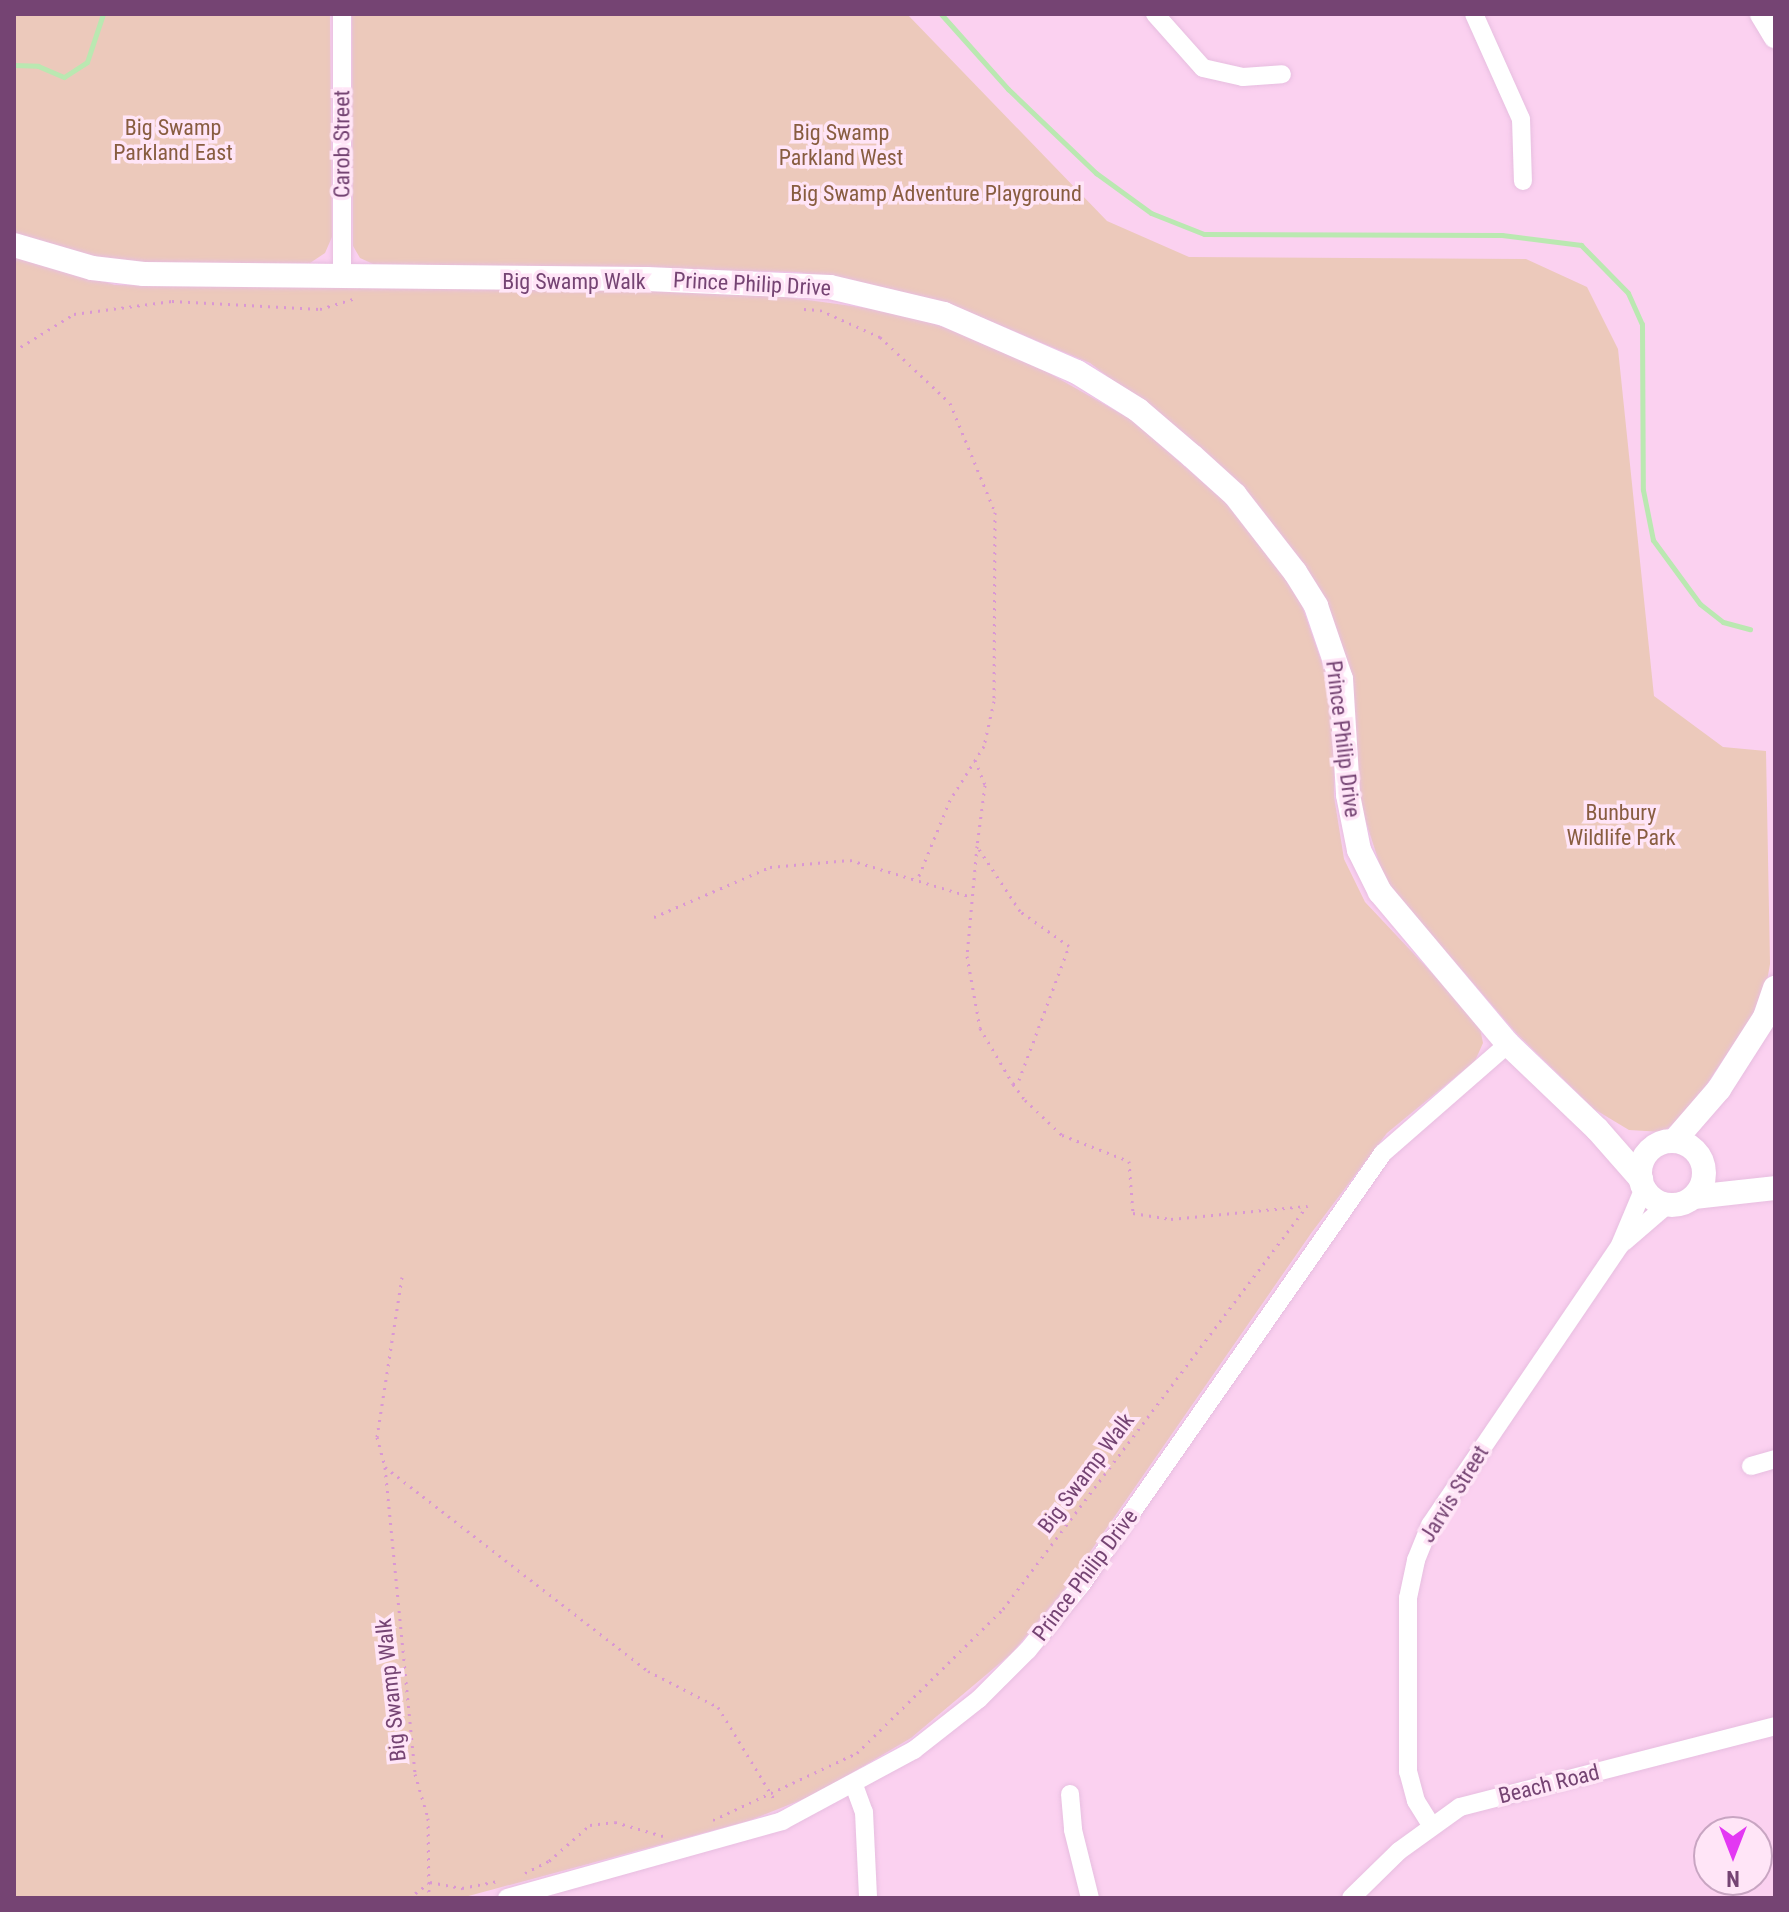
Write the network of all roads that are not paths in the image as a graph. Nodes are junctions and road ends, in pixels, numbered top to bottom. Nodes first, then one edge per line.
1 (342, 14) edge
2 (1155, 14) edge
3 (1474, 14) edge
4 (1762, 14) edge
5 (1775, 36) edge
6 (1282, 74) dead end
7 (1523, 181) dead end
8 (14, 245) edge
9 (342, 275) junction
10 (1775, 988) edge
11 (1508, 1044) junction
12 (1719, 1089) junction
13 (1597, 1129) junction
14 (1664, 1144) junction
15 (1701, 1163) junction
16 (1642, 1183) junction
17 (1749, 1188) junction
18 (1775, 1188) edge
19 (1694, 1197) junction
20 (1667, 1205) junction
21 (1620, 1245) junction
22 (1775, 1459) edge
23 (1751, 1466) dead end
24 (1775, 1726) edge
25 (854, 1785) junction
26 (1070, 1794) dead end
27 (1431, 1825) junction
28 (507, 1898) edge
29 (868, 1898) edge
30 (1090, 1898) edge
31 (1351, 1898) edge

1 - 9 street, Carob Street
2 - 6 street
3 - 7 street
4 - 5 street
8 - 9 street, Prince Philip Drive
9 - 11 street, Prince Philip Drive
10 - 12 street
11 - 13 street, Prince Philip Drive
11 - 25 street, Prince Philip Drive
12 - 14 street
12 - 15 street
13 - 14 street, Prince Philip Drive
13 - 16 street, Prince Philip Drive
14 - 15 street
14 - 16 street
15 - 17 street
15 - 19 street
16 - 20 street
16 - 21 street, Jarvis Street
17 - 18 street
17 - 19 street
19 - 20 street
20 - 21 street, Jarvis Street
21 - 27 street, Jarvis Street
22 - 23 street
24 - 27 street, Beach Road
25 - 28 street, Prince Philip Drive
25 - 29 street
26 - 30 street
27 - 31 street, Beach Road

